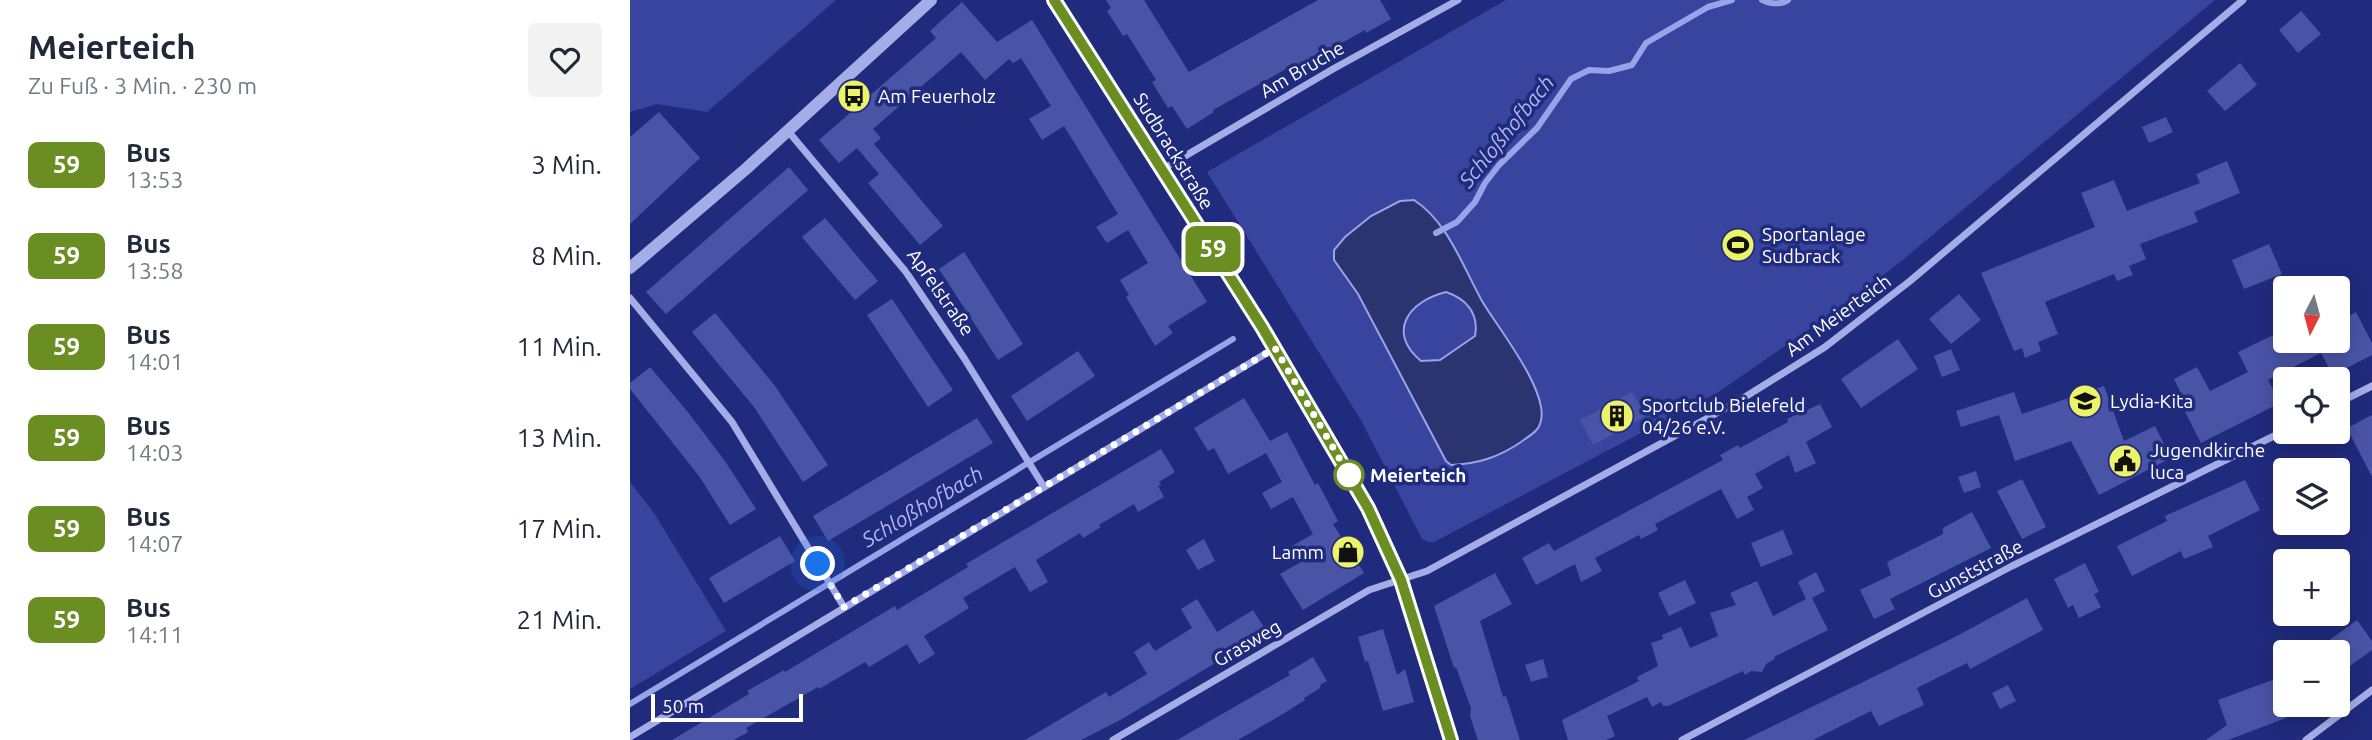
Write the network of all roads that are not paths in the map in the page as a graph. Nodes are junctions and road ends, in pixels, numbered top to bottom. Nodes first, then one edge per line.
1 (931, 0) edge
2 (1054, 0) edge
3 (1458, 0) edge
4 (2243, 0) edge
5 (788, 131) junction
6 (1163, 169) junction
7 (630, 268) edge
8 (630, 298) edge
9 (1275, 348) junction
10 (2372, 386) edge
11 (2350, 397) edge
12 (2273, 436) edge
13 (1044, 487) junction
14 (1401, 580) junction
15 (844, 607) junction
16 (2372, 690) edge
17 (630, 737) edge
18 (1113, 740) edge
19 (1451, 740) edge
20 (1682, 740) edge
21 (2306, 740) edge

1 - 5 street
2 - 6 street, Sudbrackstraße
3 - 6 street, Am Bruche
4 - 14 street, Am Meierteich
5 - 7 street
5 - 13 street, Apfelstraße
6 - 9 street, Sudbrackstraße
8 - 15 street
9 - 13 street
9 - 14 street, Sudbrackstraße
10 - 11 street
12 - 20 street, Gunststraße
13 - 15 street
14 - 18 street, Grasweg
14 - 19 street, Sudbrackstraße
15 - 17 street
16 - 21 street

